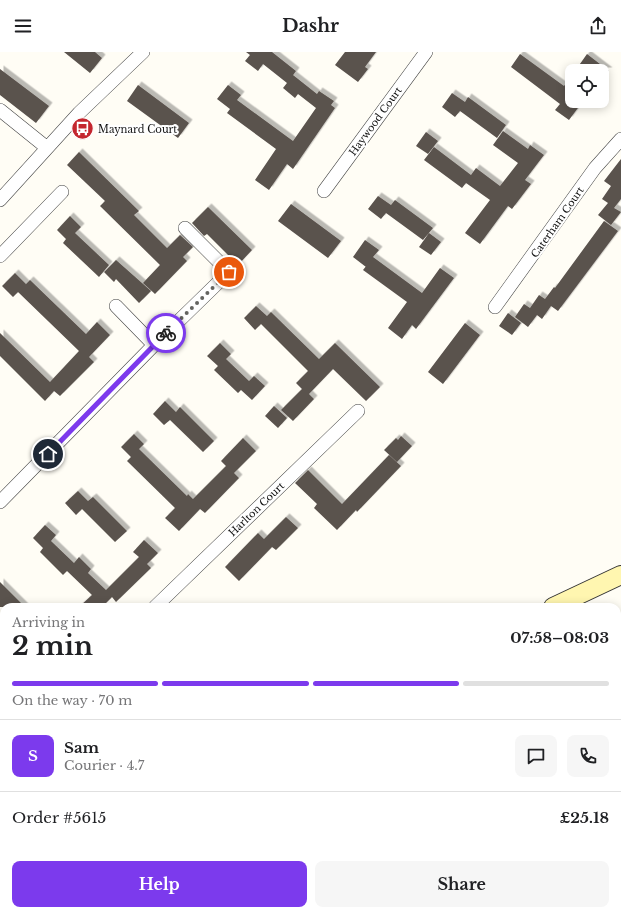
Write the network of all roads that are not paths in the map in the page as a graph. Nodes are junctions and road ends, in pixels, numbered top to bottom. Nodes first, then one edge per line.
1 (426, 52) edge
2 (136, 54) edge
3 (0, 110) edge
4 (621, 139) edge
5 (46, 147) junction
6 (324, 191) dead end
7 (62, 192) dead end
8 (0, 200) edge
9 (185, 228) dead end
10 (3, 248) edge
11 (116, 306) dead end
12 (495, 307) dead end
13 (154, 345) junction
14 (358, 411) dead end
15 (0, 502) edge
16 (621, 575) edge
17 (159, 603) edge
18 (562, 603) edge

1 - 6 street, Haywood Court
2 - 5 street
3 - 5 street
4 - 12 street, Caterham Court
5 - 8 street
7 - 10 street
9 - 13 street
11 - 13 street
13 - 15 street
14 - 17 street, Harlton Court
16 - 18 street

